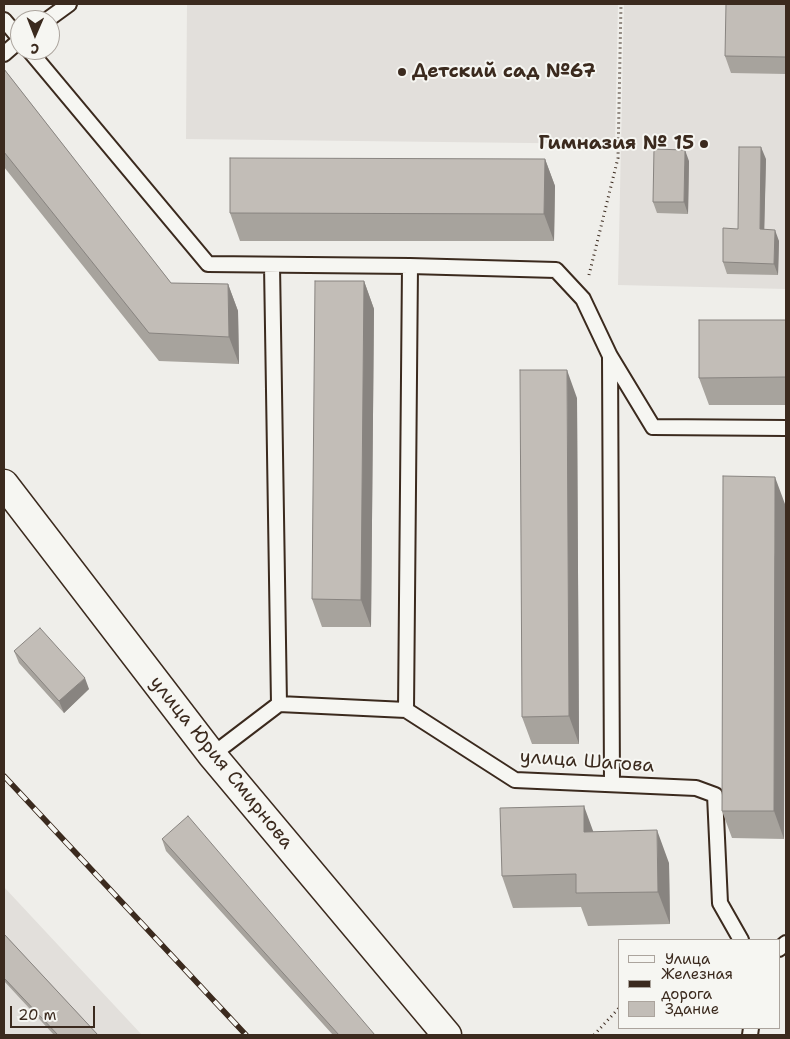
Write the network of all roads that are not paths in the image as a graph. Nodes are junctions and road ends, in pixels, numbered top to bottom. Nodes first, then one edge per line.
1 (37, 60) edge
2 (272, 265) junction
3 (410, 266) junction
4 (610, 356) junction
5 (786, 428) edge
6 (4, 484) edge
7 (278, 704) junction
8 (406, 710) junction
9 (212, 756) junction
10 (612, 783) junction
11 (740, 939) edge
12 (447, 1035) edge

1 - 2 lane
2 - 3 lane
2 - 7 lane
3 - 4 lane
3 - 8 lane
4 - 5 lane
4 - 10 lane
6 - 9 main road, улица Юрия Смирнова
7 - 8 lane
7 - 9 lane
8 - 10 lane, улица Шагова
9 - 12 main road, улица Юрия Смирнова
10 - 11 lane, улица Шагова

